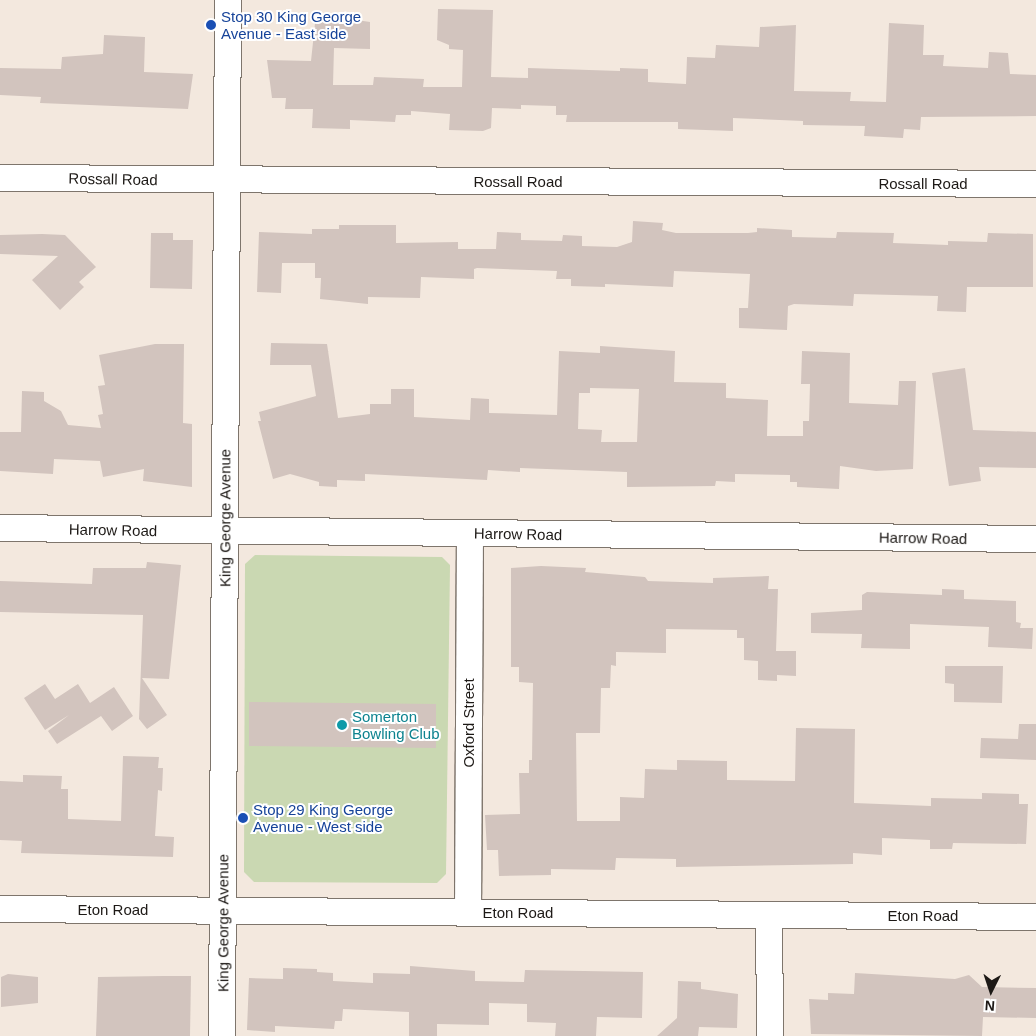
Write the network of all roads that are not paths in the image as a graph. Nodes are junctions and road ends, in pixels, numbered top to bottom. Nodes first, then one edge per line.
1 (228, 0) edge
2 (0, 178) edge
3 (226, 181) junction
4 (1036, 184) edge
5 (0, 528) edge
6 (226, 531) junction
7 (470, 533) junction
8 (1036, 539) edge
9 (0, 909) edge
10 (223, 911) junction
11 (468, 913) junction
12 (769, 915) junction
13 (1036, 917) edge
14 (222, 1036) edge
15 (770, 1036) edge

1 - 3 street, King George Avenue
2 - 3 street, Rossall Road
3 - 4 street, Rossall Road
3 - 6 street, King George Avenue
5 - 6 street, Harrow Road
6 - 7 street, Harrow Road
6 - 10 street, King George Avenue
7 - 8 street, Harrow Road
7 - 11 street, Oxford Street
9 - 10 street, Eton Road
10 - 11 street, Eton Road
10 - 14 street, King George Avenue
11 - 12 street, Eton Road
12 - 13 street, Eton Road
12 - 15 street

